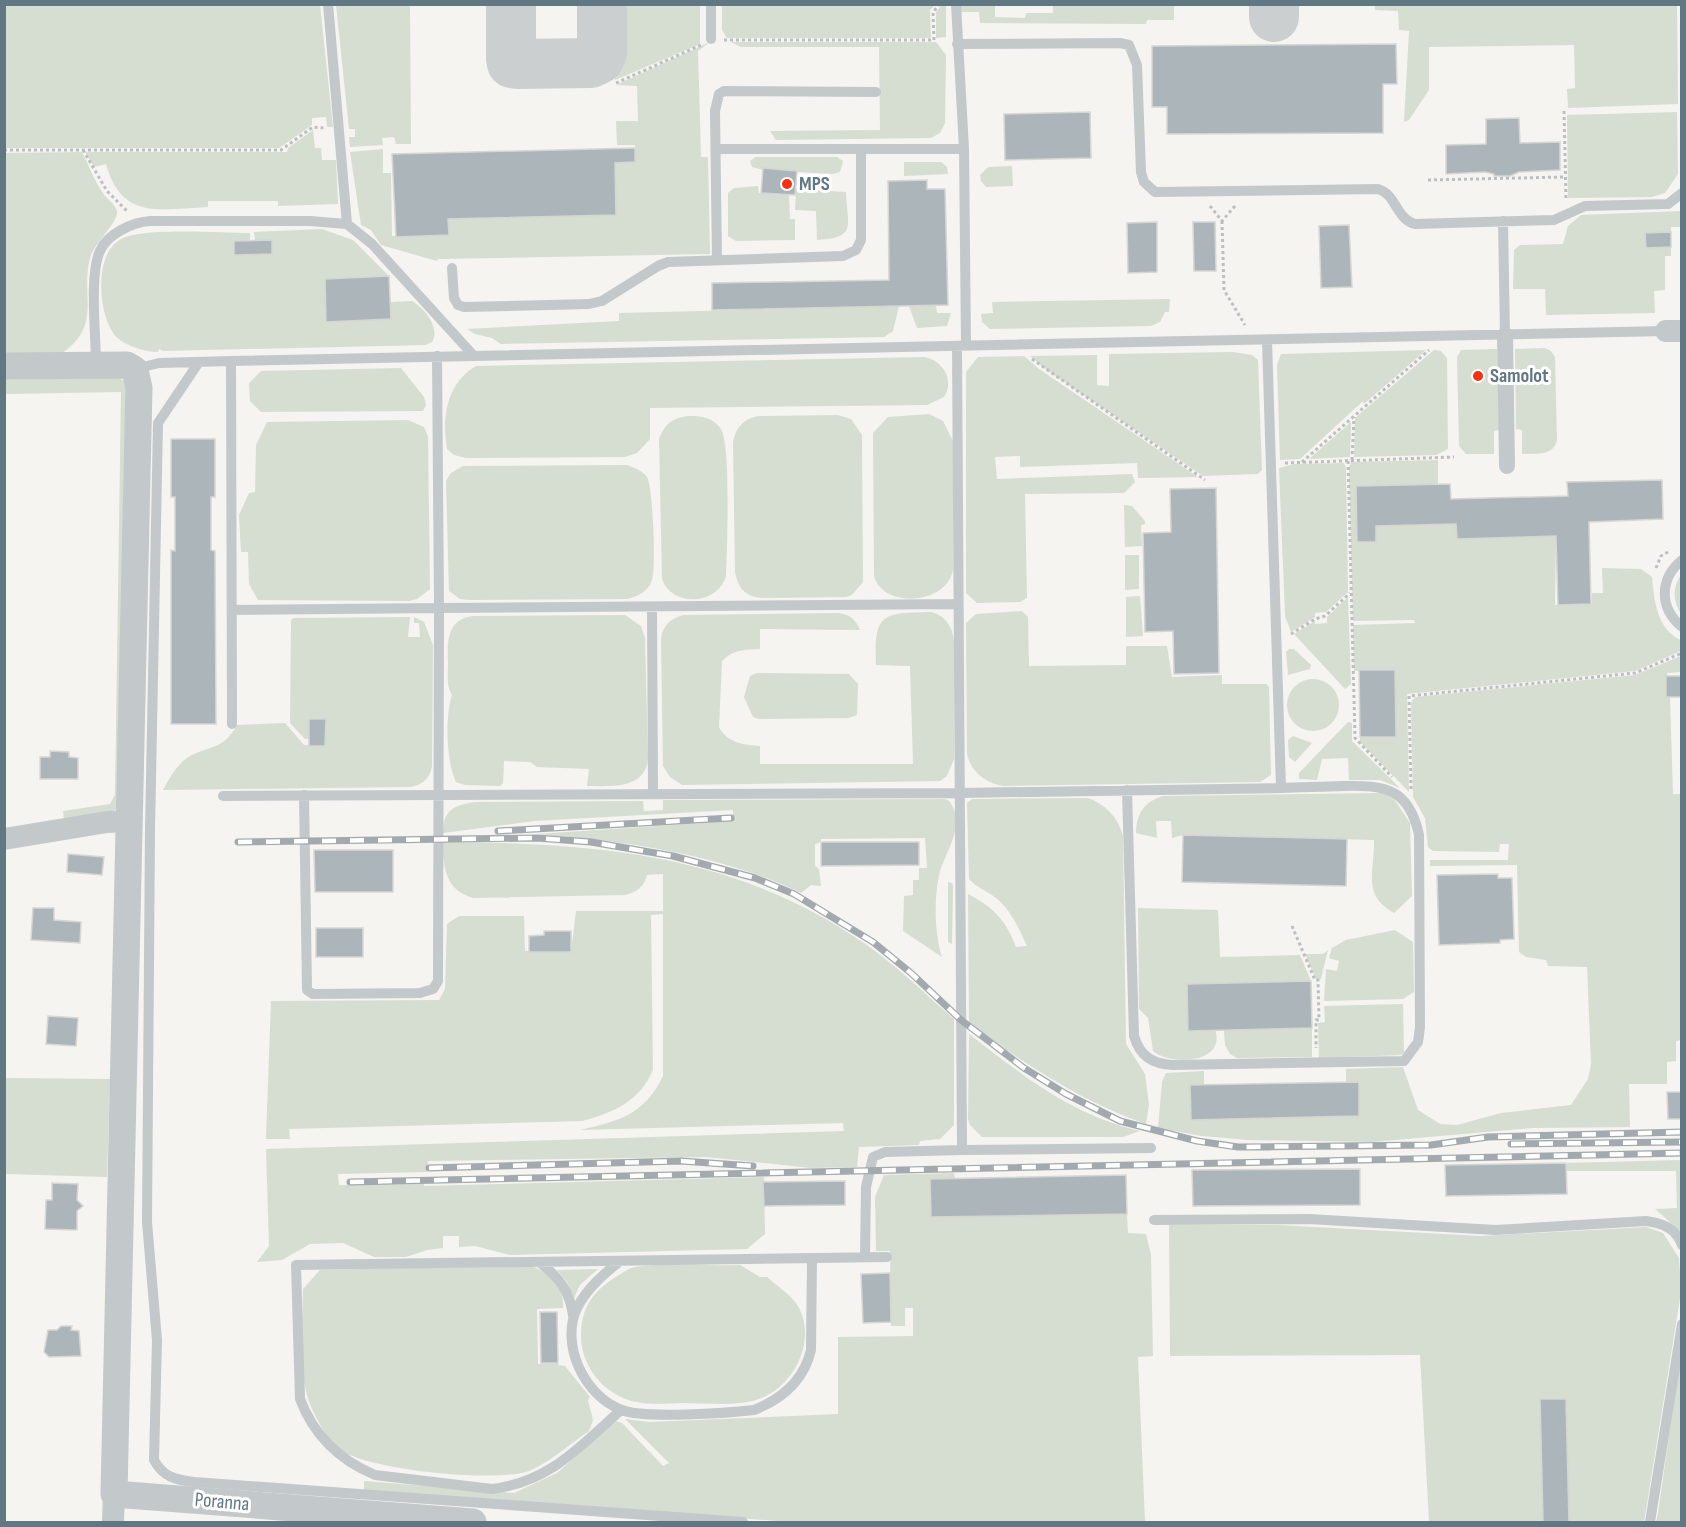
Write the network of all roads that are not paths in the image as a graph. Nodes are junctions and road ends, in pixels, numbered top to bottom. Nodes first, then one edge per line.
1 (328, 4) edge
2 (711, 4) edge
3 (956, 4) edge
4 (711, 39) road end
5 (957, 44) junction
6 (876, 92) dead end
7 (964, 148) junction
8 (861, 149) junction
9 (716, 150) junction
10 (1682, 193) edge
11 (1503, 221) junction
12 (347, 224) junction
13 (717, 260) junction
14 (452, 268) dead end
15 (1674, 331) edge
16 (1505, 335) junction
17 (1267, 340) junction
18 (962, 346) junction
19 (437, 356) junction
20 (474, 356) junction
21 (231, 360) junction
22 (200, 362) junction
23 (96, 364) junction
24 (4, 366) edge
25 (135, 370) junction
26 (1507, 466) dead end
27 (1682, 560) edge
28 (958, 604) junction
29 (652, 607) junction
30 (439, 608) junction
31 (232, 610) junction
32 (1682, 627) edge
33 (232, 724) dead end
34 (1281, 788) junction
35 (1127, 790) junction
36 (653, 793) junction
37 (961, 793) junction
38 (439, 794) junction
39 (304, 795) junction
40 (223, 796) dead end
41 (131, 821) junction
42 (4, 839) edge
43 (1151, 1148) dead end
44 (962, 1150) junction
45 (1154, 1220) dead end
46 (1682, 1245) edge
47 (865, 1257) junction
48 (887, 1257) dead end
49 (812, 1258) junction
50 (620, 1261) junction
51 (539, 1262) junction
52 (573, 1319) junction
53 (1682, 1324) edge
54 (621, 1410) junction
55 (114, 1494) junction
56 (113, 1522) edge
57 (473, 1522) edge
58 (742, 1522) edge
59 (1650, 1522) edge

1 - 12 lane
2 - 4 lane
3 - 5 lane
5 - 7 lane
5 - 11 lane
6 - 9 lane
7 - 8 lane
7 - 18 lane
8 - 9 lane
8 - 13 lane
9 - 13 lane
10 - 11 lane
11 - 16 lane
12 - 20 lane
12 - 23 lane
13 - 14 lane
15 - 16 lane
16 - 17 lane
16 - 26 street
17 - 18 lane
17 - 34 lane
18 - 20 lane
18 - 28 lane
19 - 20 lane
19 - 21 lane
19 - 30 lane
21 - 22 lane
21 - 31 lane
22 - 25 lane
22 - 58 lane
23 - 24 street
23 - 25 street
25 - 41 street
27 - 32 lane
28 - 29 lane
28 - 37 lane
29 - 30 lane
29 - 36 lane
30 - 31 lane
30 - 38 lane
31 - 33 lane
34 - 35 lane
34 - 35 lane
35 - 37 lane
36 - 37 lane
36 - 38 lane
37 - 44 lane
38 - 39 lane
38 - 39 lane
39 - 40 lane
41 - 42 street
41 - 55 street
43 - 44 lane
44 - 47 lane
45 - 46 lane
47 - 48 lane
47 - 49 lane
49 - 50 lane
49 - 54 lane
50 - 51 lane
50 - 52 lane
51 - 52 lane
51 - 54 lane
52 - 54 lane
53 - 59 lane
55 - 56 street
55 - 57 street, Poranna

